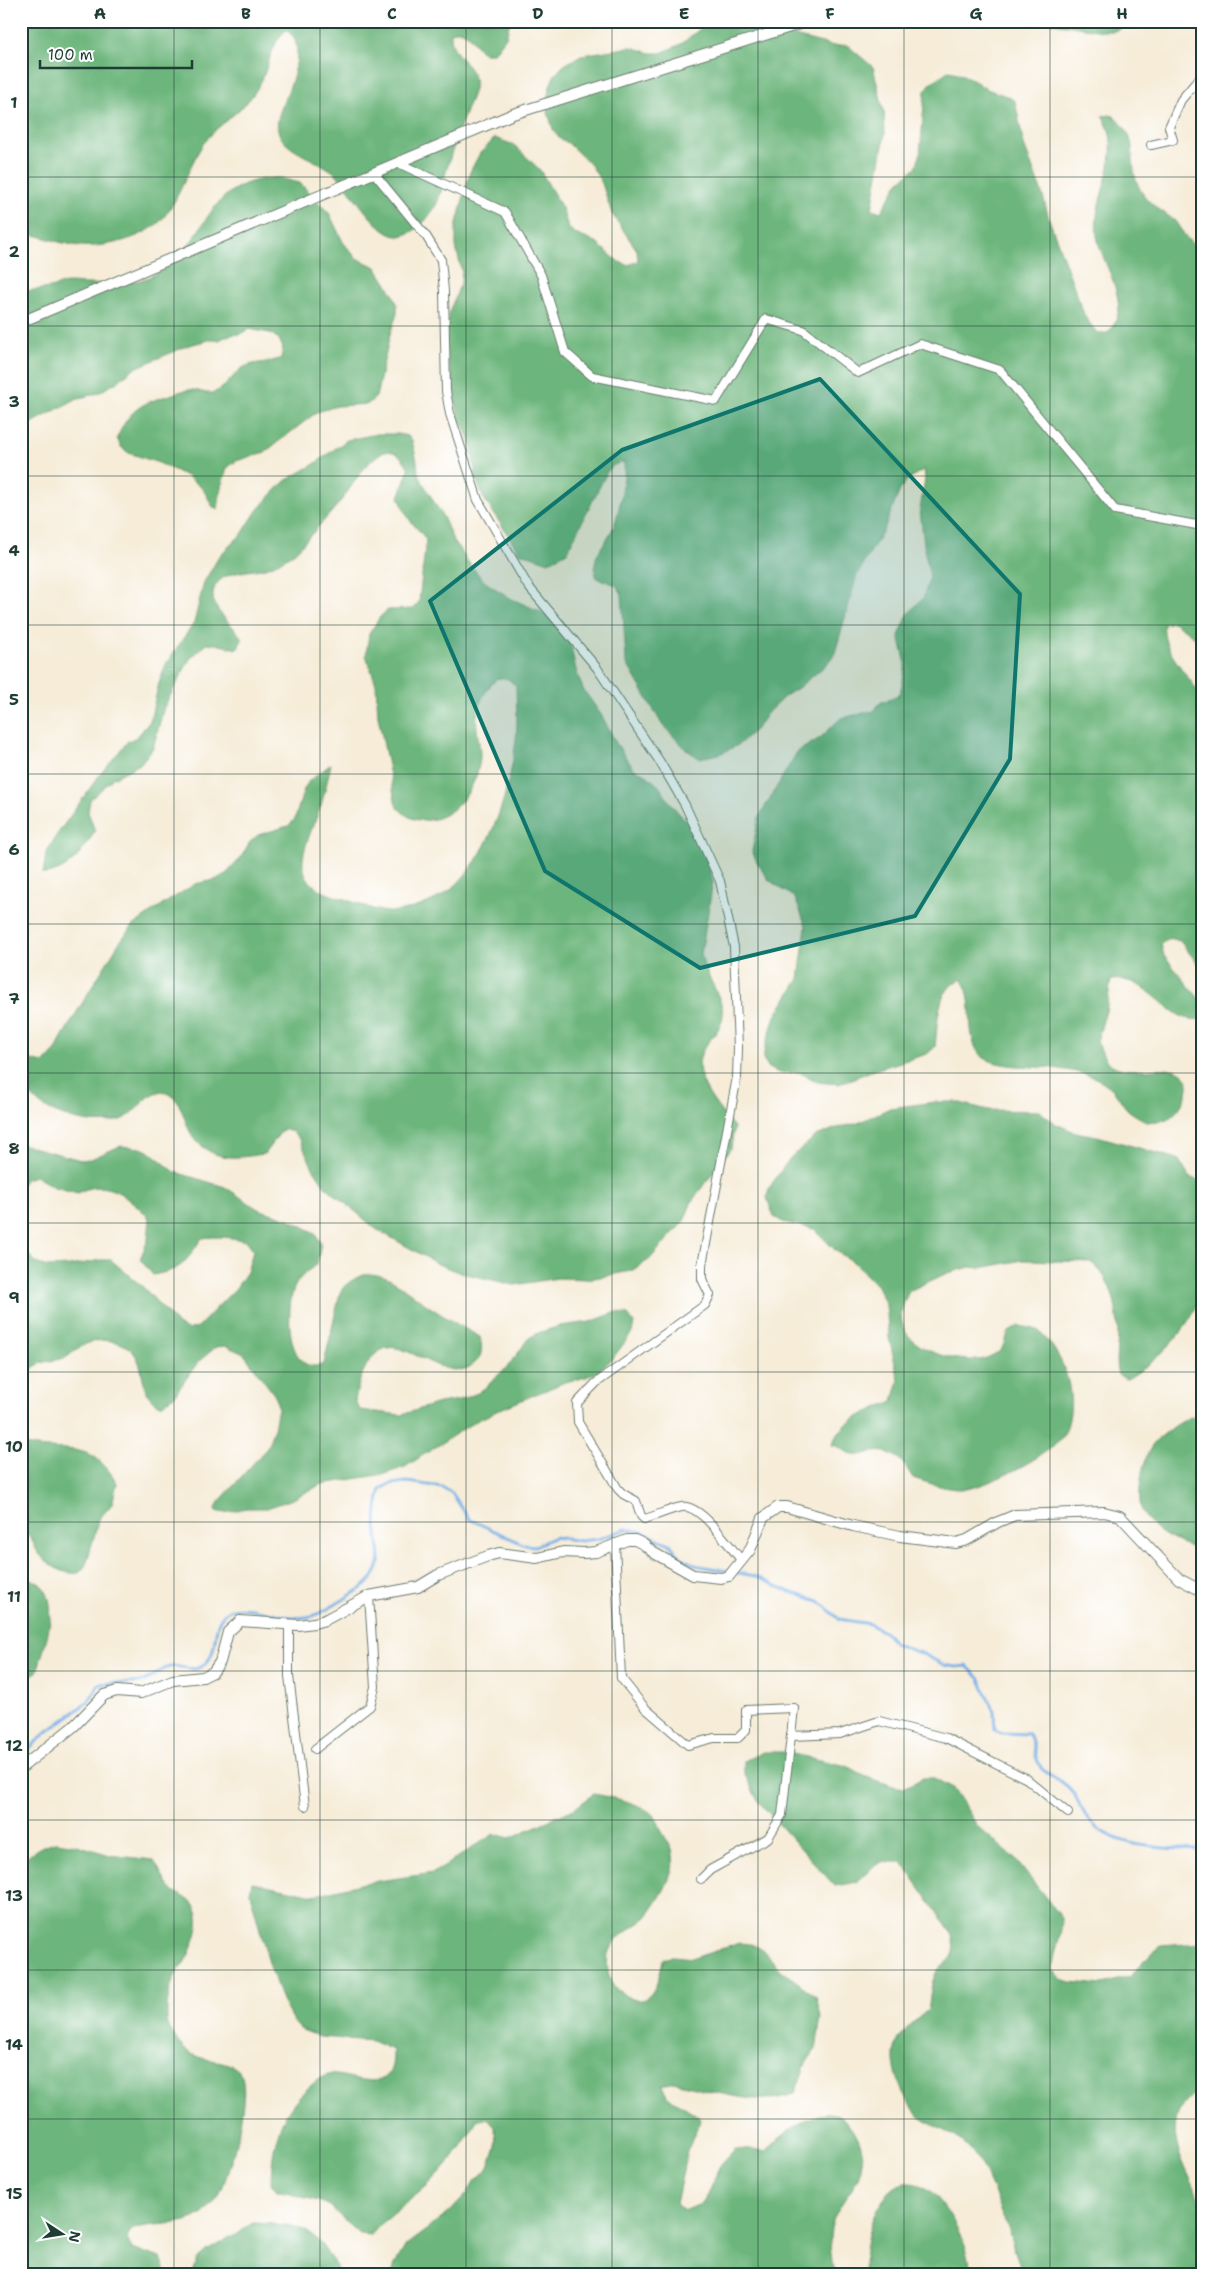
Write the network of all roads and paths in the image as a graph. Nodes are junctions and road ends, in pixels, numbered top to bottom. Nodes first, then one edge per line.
1 (809, 21) edge
2 (1202, 75) edge
3 (1151, 144) dead end
4 (398, 163) junction
5 (374, 173) junction
6 (21, 322) edge
7 (1202, 526) edge
8 (615, 1543) junction
9 (741, 1563) junction
10 (1202, 1591) edge
11 (369, 1596) junction
12 (289, 1624) junction
13 (791, 1736) junction
14 (315, 1750) dead end
15 (21, 1768) edge
16 (305, 1806) dead end
17 (1068, 1813) dead end
18 (701, 1879) dead end

1 - 4 street
2 - 3 street
4 - 5 street
4 - 7 street
5 - 6 street
5 - 9 street
8 - 9 street
8 - 11 street
8 - 13 street
9 - 10 street
11 - 12 street
11 - 14 street
12 - 15 street
12 - 16 street
13 - 17 street
13 - 18 street

